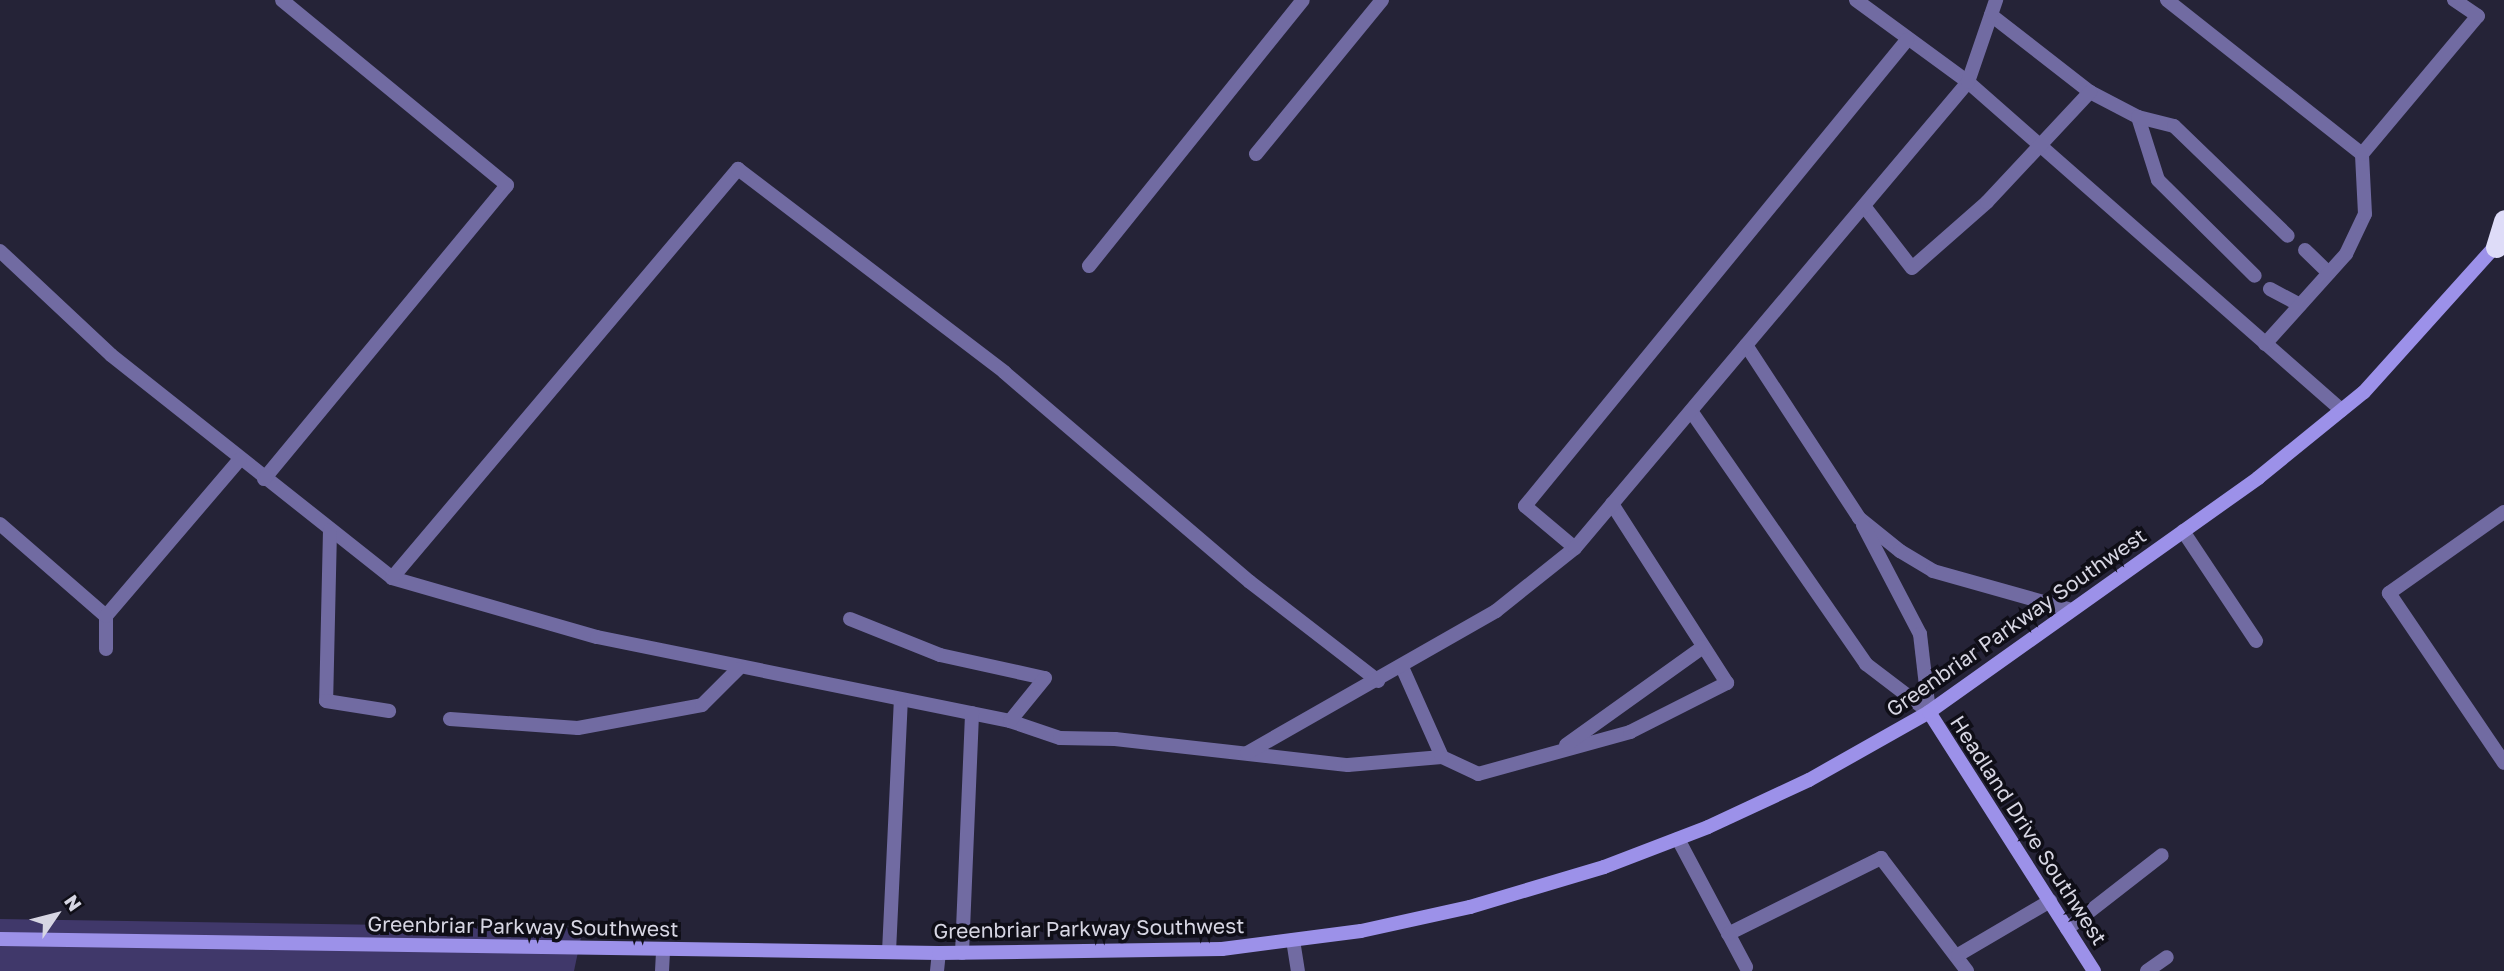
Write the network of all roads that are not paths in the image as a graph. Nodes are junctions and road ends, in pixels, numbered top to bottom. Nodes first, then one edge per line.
1 (282, 0) edge
2 (1303, 0) edge
3 (1382, 0) edge
4 (1856, 0) edge
5 (1996, 0) edge
6 (2167, 0) edge
7 (2454, 0) edge
8 (1991, 15) junction
9 (1907, 40) junction
10 (1968, 82) junction
11 (2090, 92) junction
12 (2138, 117) junction
13 (2042, 148) junction
14 (2362, 153) junction
15 (1256, 154) dead end
16 (1864, 206) junction
17 (2504, 220) edge
18 (2288, 236) dead end
19 (2500, 241) edge
20 (2305, 250) dead end
21 (0, 252) edge
22 (1089, 266) dead end
23 (2329, 273) junction
24 (2255, 276) dead end
25 (2270, 289) dead end
26 (2300, 305) junction
27 (2265, 344) junction
28 (1746, 345) junction
29 (2342, 410) junction
30 (1691, 411) junction
31 (240, 459) junction
32 (264, 480) junction
33 (1612, 504) junction
34 (2504, 512) edge
35 (1859, 518) junction
36 (0, 524) edge
37 (330, 530) junction
38 (2183, 531) junction
39 (1574, 548) junction
40 (392, 578) junction
41 (2072, 610) junction
42 (106, 616) junction
43 (849, 619) dead end
44 (2256, 641) dead end
45 (1703, 647) junction
46 (106, 649) dead end
47 (1402, 667) junction
48 (738, 669) junction
49 (1378, 681) junction
50 (901, 700) junction
51 (389, 711) dead end
52 (1929, 712) junction
53 (972, 713) junction
54 (450, 719) dead end
55 (1010, 721) junction
56 (1556, 752) junction
57 (1247, 753) junction
58 (1442, 757) junction
59 (2504, 763) edge
60 (1678, 839) junction
61 (2162, 855) dead end
62 (2050, 901) junction
63 (2067, 929) junction
64 (1728, 934) junction
65 (0, 939) edge
66 (1293, 940) junction
67 (663, 949) junction
68 (889, 952) junction
69 (939, 953) junction
70 (962, 953) junction
71 (1958, 955) junction
72 (2167, 957) dead end
73 (1745, 967) dead end
74 (662, 971) edge
75 (937, 971) edge
76 (1298, 971) edge
77 (1967, 971) edge
78 (2094, 971) edge
79 (2147, 971) edge

1 - 32 street
2 - 22 street
3 - 15 street
4 - 9 street
5 - 8 street
6 - 14 street
7 - 14 street
8 - 10 street
8 - 11 street
9 - 10 street
9 - 39 street
10 - 13 street
10 - 16 street
11 - 12 street
11 - 13 street
12 - 18 street
12 - 24 street
13 - 16 street
13 - 27 street
14 - 23 street
16 - 28 street
17 - 19 highway
19 - 29 main road, Greenbriar Parkway Southwest
20 - 23 street
21 - 31 street
23 - 26 street
25 - 26 street
26 - 27 street
27 - 29 street
28 - 30 street
28 - 35 street
29 - 38 main road, Greenbriar Parkway Southwest
30 - 33 street
30 - 52 street
31 - 32 street
31 - 42 street
32 - 37 street
33 - 39 street
33 - 45 street
34 - 59 street
35 - 41 street
35 - 52 street
36 - 42 street
37 - 40 street
37 - 51 street
38 - 41 main road, Greenbriar Parkway Southwest
38 - 44 street
39 - 47 street
40 - 48 street
40 - 49 street
41 - 52 main road, Greenbriar Parkway Southwest
42 - 46 street
43 - 55 street
45 - 56 street
45 - 56 street
47 - 49 street
47 - 58 street
48 - 50 street
48 - 54 street
49 - 57 street
50 - 53 street
50 - 68 street
52 - 60 main road, Greenbriar Parkway Southwest
52 - 62 main road, Headland Drive Southwest
53 - 55 street
53 - 70 street
55 - 57 street
56 - 58 street
57 - 58 street
60 - 64 street
60 - 66 main road, Greenbriar Parkway Southwest
61 - 63 street
62 - 63 main road, Headland Drive Southwest
62 - 71 street
63 - 78 main road, Headland Drive Southwest
64 - 71 street
64 - 73 street
65 - 67 main road, Greenbriar Parkway Southwest
66 - 70 main road, Greenbriar Parkway Southwest
66 - 76 street
67 - 68 main road, Greenbriar Parkway Southwest
67 - 74 street
68 - 69 main road, Greenbriar Parkway Southwest
69 - 70 main road, Greenbriar Parkway Southwest
69 - 75 street
71 - 77 street
72 - 79 street

